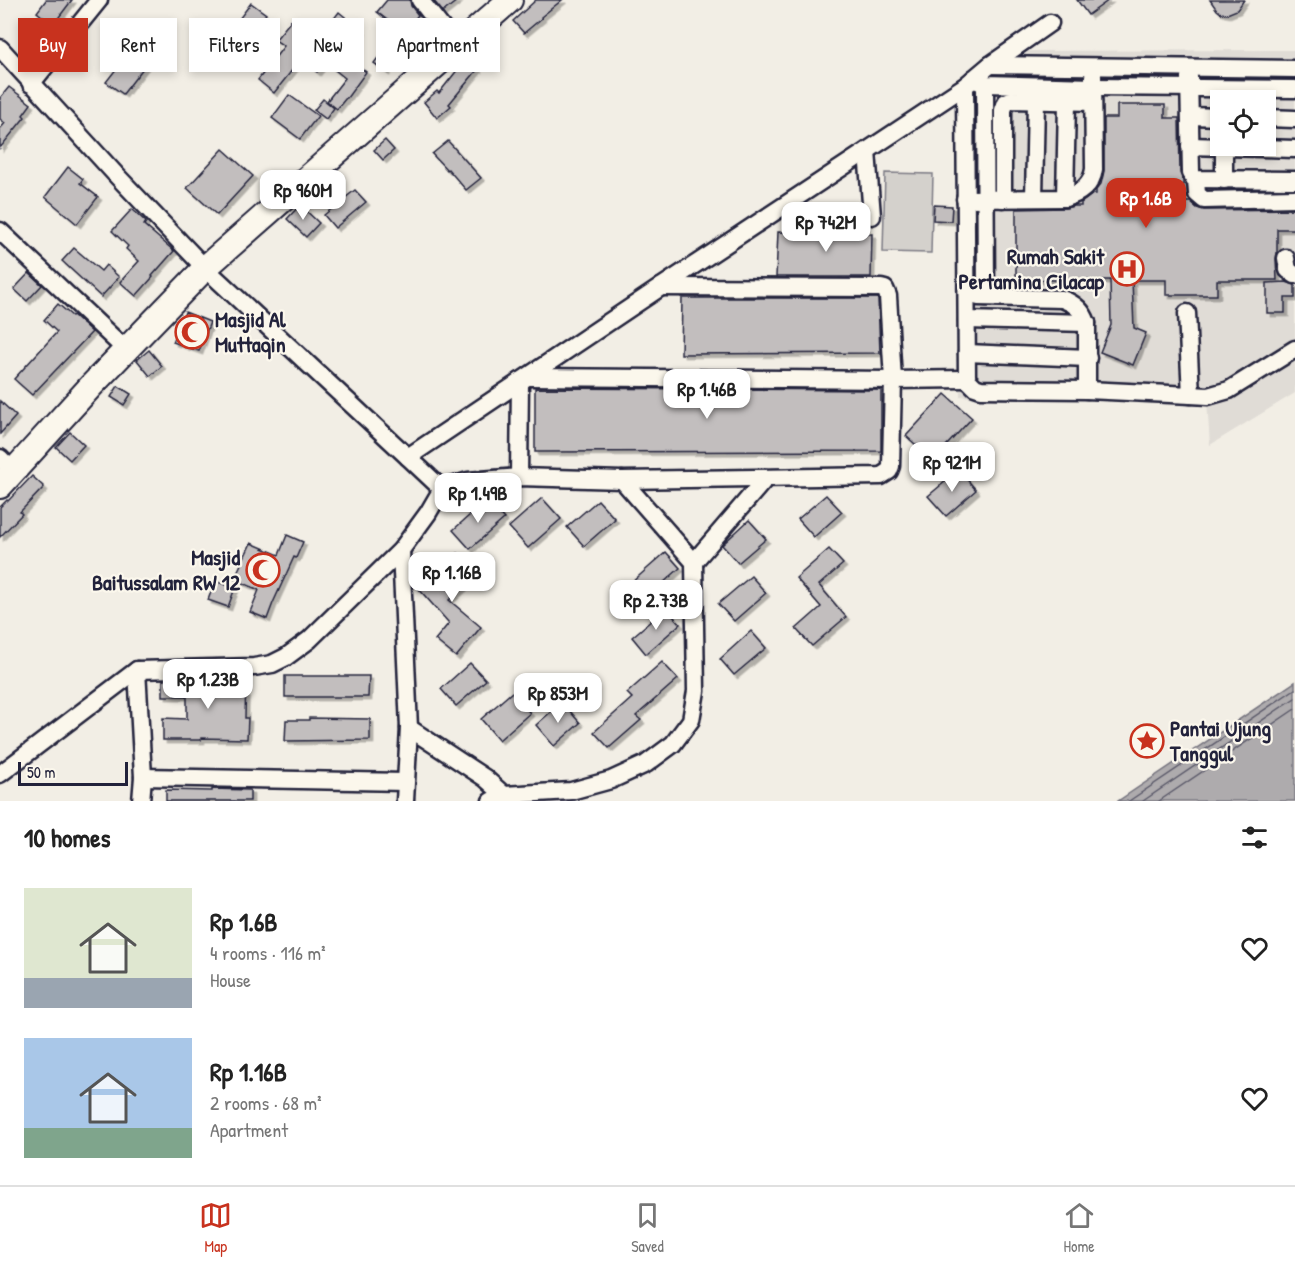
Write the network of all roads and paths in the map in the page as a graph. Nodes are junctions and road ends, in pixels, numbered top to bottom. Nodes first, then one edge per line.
1 (99, 0) edge
2 (420, 0) edge
3 (510, 0) edge
4 (434, 18) edge
5 (490, 18) edge
6 (1050, 23) dead end
7 (0, 48) edge
8 (990, 64) junction
9 (1093, 66) junction
10 (1189, 67) junction
11 (1295, 69) edge
12 (428, 72) edge
13 (974, 83) junction
14 (31, 84) junction
15 (1190, 88) junction
16 (1295, 89) edge
17 (1276, 91) edge
18 (1210, 92) edge
19 (1093, 95) junction
20 (1036, 101) junction
21 (1067, 102) junction
22 (1190, 116) junction
23 (1210, 117) edge
24 (1276, 118) edge
25 (1295, 119) edge
26 (1190, 146) junction
27 (1210, 146) edge
28 (1276, 148) edge
29 (1295, 149) edge
30 (867, 151) junction
31 (1224, 156) edge
32 (1196, 180) junction
33 (1224, 180) junction
34 (1295, 180) edge
35 (1034, 198) junction
36 (1065, 198) junction
37 (1295, 198) edge
38 (966, 199) junction
39 (995, 199) junction
40 (872, 216) dead end
41 (0, 231) edge
42 (1286, 258) dead end
43 (205, 268) junction
44 (1295, 275) edge
45 (661, 287) junction
46 (966, 297) junction
47 (986, 297) junction
48 (1187, 313) dead end
49 (967, 320) junction
50 (1087, 323) junction
51 (1295, 349) edge
52 (126, 350) junction
53 (967, 353) junction
54 (1088, 358) junction
55 (524, 379) junction
56 (967, 379) junction
57 (893, 380) junction
58 (1087, 390) junction
59 (1191, 395) junction
60 (408, 457) junction
61 (4, 472) edge
62 (519, 477) junction
63 (766, 478) junction
64 (622, 480) junction
65 (442, 489) junction
66 (401, 549) junction
67 (694, 562) junction
68 (137, 670) junction
69 (409, 728) junction
70 (0, 774) edge
71 (142, 777) junction
72 (405, 782) junction
73 (498, 798) edge
74 (141, 801) edge
75 (405, 801) edge

1 - 14 street
2 - 4 street
3 - 5 highway
6 - 8 street
7 - 14 street
8 - 9 street
8 - 13 street
9 - 10 street
9 - 19 street
10 - 11 street
10 - 15 street
12 - 43 highway
13 - 19 street
13 - 30 street
13 - 38 street
13 - 39 street
14 - 43 street
15 - 18 street
15 - 19 street
15 - 22 street
16 - 17 street
19 - 21 street
19 - 36 street
20 - 21 street
20 - 35 street
20 - 39 street
21 - 36 street
22 - 23 street
22 - 26 street
24 - 25 street
26 - 27 street
26 - 32 street
28 - 29 street
30 - 40 street
30 - 45 street
31 - 33 street
32 - 33 street
32 - 37 street
33 - 34 street
35 - 36 street
35 - 39 street
38 - 39 street
38 - 46 street
39 - 47 street
41 - 52 street
42 - 44 street
43 - 52 highway
43 - 60 street
45 - 55 street
45 - 57 street
46 - 47 street
46 - 49 street
47 - 50 street
48 - 59 street
49 - 50 street
49 - 53 street
50 - 54 street
51 - 59 street
52 - 61 highway
53 - 54 street
53 - 56 street
54 - 58 street
55 - 57 street
55 - 60 street
55 - 62 street
56 - 57 street
56 - 58 street
57 - 63 street
58 - 59 street
60 - 65 street
62 - 64 street
62 - 65 street
63 - 64 street
63 - 67 street
64 - 67 street
65 - 66 street
66 - 68 street
66 - 69 street
67 - 73 street
68 - 70 street
68 - 71 street
69 - 72 street
69 - 73 street
71 - 72 street
71 - 74 street
72 - 75 street

